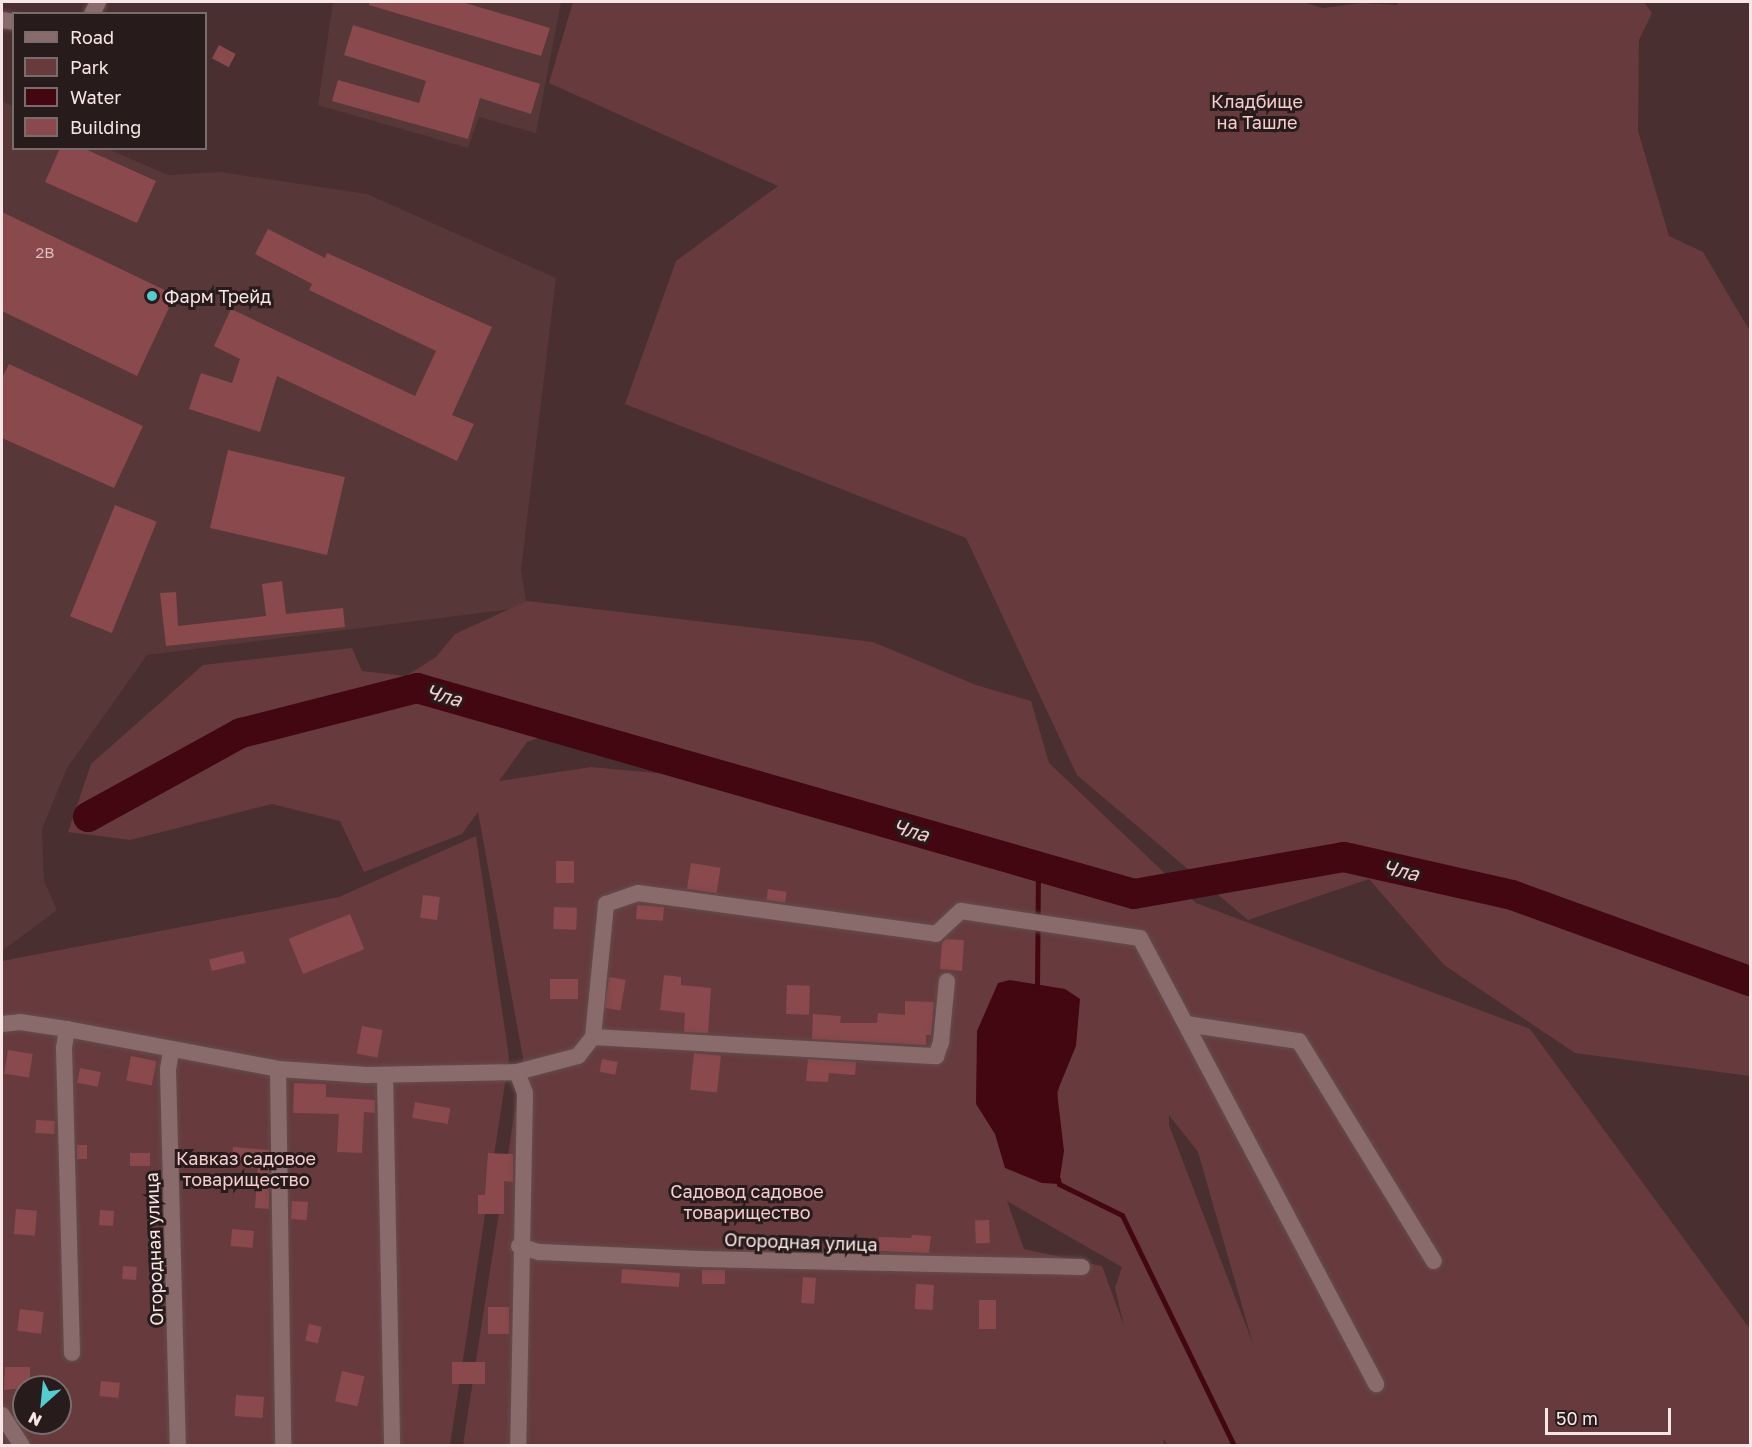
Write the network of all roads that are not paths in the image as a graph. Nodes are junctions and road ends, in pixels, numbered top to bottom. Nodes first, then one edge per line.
1 (947, 981) dead end
2 (2, 1024) edge
3 (1186, 1024) junction
4 (67, 1029) junction
5 (593, 1037) junction
6 (171, 1051) junction
7 (278, 1069) junction
8 (516, 1072) junction
9 (385, 1075) junction
10 (519, 1246) junction
11 (1434, 1261) dead end
12 (1082, 1267) dead end
13 (72, 1353) dead end
14 (1376, 1384) dead end
15 (2, 1415) edge
16 (22, 1446) edge
17 (178, 1446) edge
18 (284, 1446) edge
19 (392, 1446) edge
20 (518, 1446) edge

1 - 5 street
2 - 4 street
3 - 5 street
3 - 11 street
3 - 14 street
4 - 6 street
4 - 13 street
5 - 8 street
6 - 7 street
6 - 17 street, Огородная улица
7 - 9 street
7 - 18 street
8 - 9 street
8 - 10 street
9 - 19 street
10 - 12 street, Огородная улица
10 - 20 street
15 - 16 street

